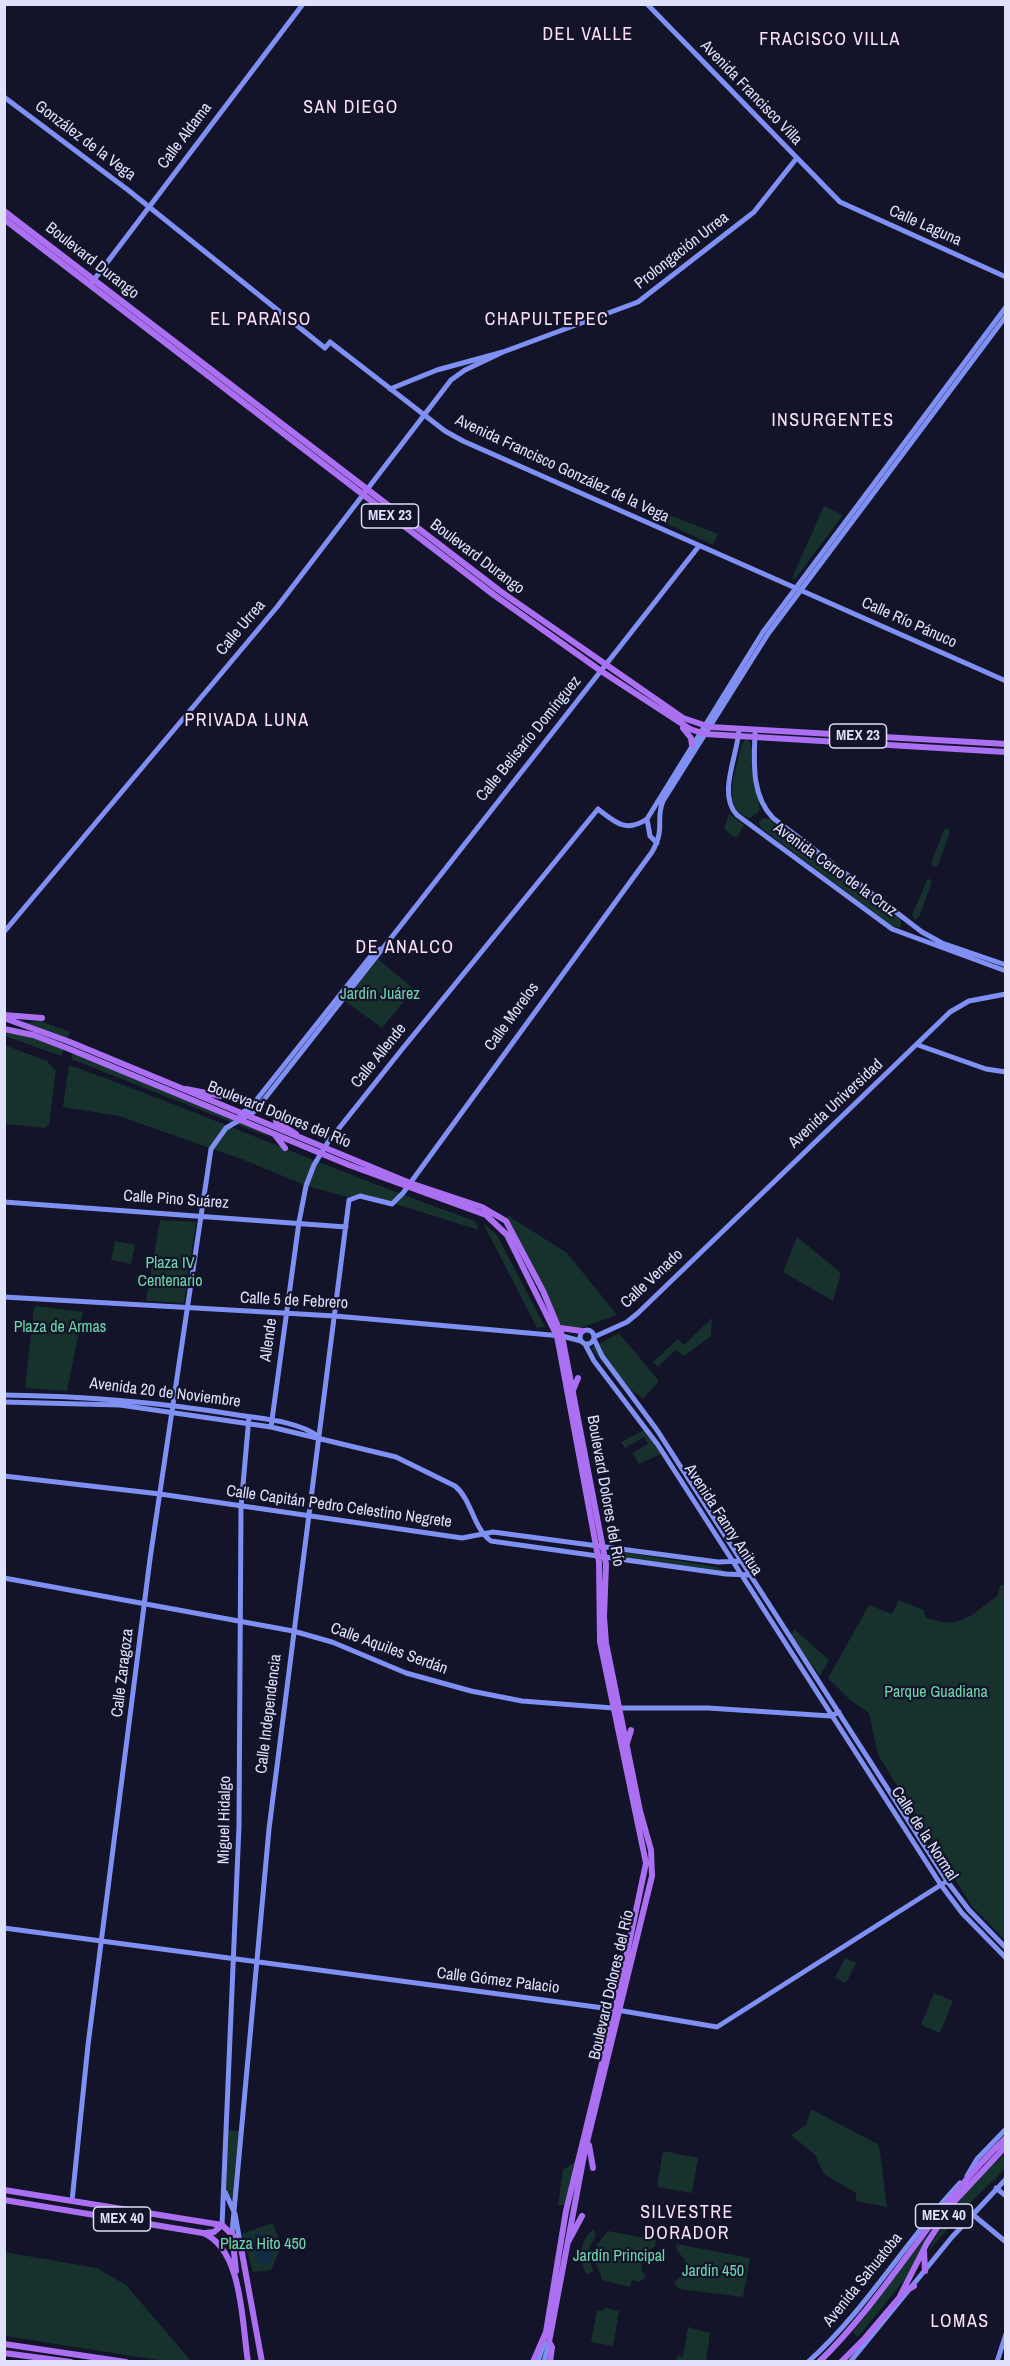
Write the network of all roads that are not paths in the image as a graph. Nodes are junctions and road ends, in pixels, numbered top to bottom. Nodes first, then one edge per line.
1 (303, 4) edge
2 (648, 5) edge
3 (4, 97) edge
4 (796, 159) junction
5 (835, 198) joint
6 (148, 207) junction
7 (4, 211) edge
8 (4, 219) edge
9 (1005, 277) edge
10 (92, 282) junction
11 (1005, 306) edge
12 (1005, 316) edge
13 (330, 342) joint
14 (503, 352) junction
15 (390, 389) junction
16 (425, 415) junction
17 (365, 492) junction
18 (699, 546) junction
19 (798, 589) junction
20 (603, 668) junction
21 (1005, 681) edge
22 (678, 723) junction
23 (707, 726) junction
24 (703, 733) junction
25 (739, 733) junction
26 (755, 734) junction
27 (1005, 744) edge
28 (692, 745) junction
29 (1005, 752) edge
30 (648, 819) junction
31 (657, 843) junction
32 (4, 932) edge
33 (380, 949) junction
34 (1005, 965) edge
35 (1005, 971) edge
36 (1005, 994) edge
37 (4, 1017) edge
38 (42, 1018) dead end
39 (4, 1029) edge
40 (918, 1045) junction
41 (1005, 1072) edge
42 (183, 1090) junction
43 (221, 1095) dead end
44 (240, 1117) junction
45 (276, 1120) dead end
46 (274, 1134) junction
47 (301, 1138) junction
48 (285, 1148) dead end
49 (323, 1151) junction
50 (408, 1185) junction
51 (306, 1186) joint
52 (349, 1200) joint
53 (4, 1202) edge
54 (201, 1215) junction
55 (299, 1222) junction
56 (346, 1227) junction
57 (696, 1256) joint
58 (4, 1297) edge
59 (186, 1307) junction
60 (287, 1315) junction
61 (335, 1316) junction
62 (560, 1328) junction
63 (580, 1331) junction
64 (557, 1336) junction
65 (594, 1338) junction
66 (583, 1343) junction
67 (563, 1372) junction
68 (578, 1378) dead end
69 (560, 1384) dead end
70 (573, 1390) junction
71 (4, 1395) edge
72 (4, 1402) edge
73 (173, 1407) junction
74 (249, 1420) junction
75 (271, 1423) junction
76 (319, 1437) junction
77 (4, 1476) edge
78 (160, 1494) junction
79 (241, 1507) junction
80 (308, 1517) junction
81 (483, 1534) junction
82 (599, 1546) junction
83 (601, 1556) junction
84 (718, 1563) junction
85 (737, 1563) junction
86 (727, 1574) junction
87 (746, 1575) junction
88 (4, 1578) edge
89 (145, 1604) junction
90 (240, 1620) junction
91 (611, 1629) dead end
92 (293, 1631) junction
93 (606, 1643) junction
94 (811, 1681) junction
95 (820, 1684) junction
96 (616, 1708) junction
97 (839, 1712) junction
98 (831, 1716) junction
99 (631, 1730) dead end
100 (627, 1743) junction
101 (651, 1835) dead end
102 (651, 1850) junction
103 (947, 1881) junction
104 (941, 1886) junction
105 (4, 1928) edge
106 (103, 1942) junction
107 (1005, 1948) edge
108 (234, 1958) junction
109 (1005, 1958) edge
110 (257, 1960) junction
111 (618, 2011) junction
112 (1005, 2129) edge
113 (588, 2138) junction
114 (1005, 2138) edge
115 (1005, 2146) edge
116 (580, 2153) junction
117 (992, 2155) junction
118 (572, 2160) dead end
119 (593, 2168) dead end
120 (968, 2175) junction
121 (1005, 2179) edge
122 (996, 2188) junction
123 (4, 2190) edge
124 (225, 2192) junction
125 (1005, 2196) edge
126 (4, 2200) edge
127 (72, 2201) junction
128 (235, 2214) junction
129 (972, 2214) junction
130 (97, 2215) junction
131 (582, 2216) dead end
132 (222, 2225) junction
133 (203, 2233) junction
134 (232, 2233) junction
135 (240, 2242) junction
136 (1005, 2242) edge
137 (566, 2245) junction
138 (924, 2249) junction
139 (925, 2271) junction
140 (237, 2282) junction
141 (910, 2285) junction
142 (1005, 2334) edge
143 (547, 2341) junction
144 (4, 2343) edge
145 (4, 2353) edge
146 (71, 2361) edge
147 (126, 2361) edge
148 (248, 2361) edge
149 (262, 2361) edge
150 (533, 2361) edge
151 (538, 2361) edge
152 (544, 2361) edge
153 (550, 2361) edge
154 (808, 2361) edge
155 (819, 2361) edge
156 (841, 2361) edge
157 (850, 2361) edge
158 (997, 2361) edge

1 - 6 street, Calle Aldama
2 - 4 street, Avenida Francisco Villa
3 - 6 street, González de la Vega
4 - 5 street, Avenida Francisco Villa
4 - 14 street, Prolongación Urrea
5 - 9 street, Calle Laguna
6 - 10 street, Calle Aldama
6 - 13 street, González de la Vega
7 - 10 main road, Boulevard Durango / MEX 23
8 - 10 main road, Boulevard Durango / MEX 23
10 - 17 main road, Boulevard Durango / MEX 23
11 - 19 street
12 - 19 street
13 - 15 street, Avenida Francisco González de la Vega
14 - 15 street, Prolongación Urrea
14 - 16 street, Calle Urrea
15 - 16 street, Avenida Francisco González de la Vega
16 - 17 street, Calle Urrea
16 - 18 street, Avenida Francisco González de la Vega
17 - 20 main road, Boulevard Durango / MEX 23
17 - 32 street, Calle Urrea
18 - 19 street, Avenida Francisco González de la Vega
18 - 20 street, Calle Belisario Domínguez
19 - 21 street, Calle Río Pánuco
19 - 23 street
20 - 22 main road, Boulevard Durango / MEX 23
20 - 23 main road, Boulevard Durango / MEX 23
20 - 33 street, Calle Belisario Domínguez
22 - 24 main road, Boulevard Durango / MEX 23
22 - 28 main road
23 - 24 street
23 - 25 main road, Boulevard Durango / MEX 23
24 - 25 main road, Boulevard Durango / MEX 23
24 - 28 street
24 - 31 street, Calle Morelos
25 - 26 main road, Boulevard Durango / MEX 23
25 - 35 street, Avenida Cerro de la Cruz
26 - 27 main road, Boulevard Durango / MEX 23
26 - 29 main road, Boulevard Durango / MEX 23
26 - 34 street, Avenida Cerro de la Cruz
28 - 30 street
30 - 31 street
30 - 49 street, Calle Allende
31 - 50 street, Calle Morelos
33 - 44 street, Calle Belisario Domínguez
33 - 44 street, Calle Belisario Domínguez
36 - 40 street, Avenida Universidad
37 - 38 main road
37 - 42 main road, Boulevard Dolores del Río
39 - 44 main road, Boulevard Dolores del Río
40 - 41 street
40 - 57 street, Avenida Universidad
42 - 43 main road
42 - 44 main road, Boulevard Dolores del Río
44 - 46 main road, Boulevard Dolores del Río
44 - 47 main road, Boulevard Dolores del Río
44 - 54 street, Calle Zaragoza
45 - 47 main road
46 - 48 main road
46 - 49 main road, Boulevard Dolores del Río
47 - 49 main road, Boulevard Dolores del Río
49 - 50 main road, Boulevard Dolores del Río
49 - 51 street, Calle Allende
50 - 52 street, Calle Morelos
50 - 62 main road, Boulevard Dolores del Río
50 - 64 main road, Boulevard Dolores del Río
51 - 55 street, Allende
52 - 56 street, Calle Independencia
53 - 54 street, Calle Pino Suárez
54 - 55 street, Calle Pino Suárez
54 - 59 street, Calle Zaragoza
55 - 56 street, Calle Pino Suárez
55 - 60 street, Allende
56 - 61 street, Calle Independencia
57 - 65 street, Calle Venado
58 - 59 street, Calle 5 de Febrero
59 - 60 street, Calle 5 de Febrero
59 - 73 street, Calle Zaragoza
60 - 61 street, Calle 5 de Febrero
60 - 75 street, Allende
61 - 64 street, Calle 5 de Febrero
61 - 76 street, Calle Independencia
62 - 63 main road
62 - 64 main road, Boulevard Dolores del Río
63 - 64 main road
63 - 65 street
63 - 66 street
64 - 66 street, Calle 5 de Febrero
64 - 67 main road, Boulevard Dolores del Río
64 - 70 main road, Boulevard Dolores del Río
65 - 66 street, Calle Venado
65 - 85 street, Avenida Fanny Anitua
66 - 85 street, Avenida Fanny Anitua
67 - 69 main road
67 - 82 main road, Boulevard Dolores del Río
68 - 70 main road
70 - 82 main road, Boulevard Dolores del Río
71 - 73 street, Avenida 20 de Noviembre
72 - 73 street, Avenida 20 de Noviembre
73 - 74 street, Avenida 20 de Noviembre
73 - 78 street, Calle Zaragoza
74 - 75 street, Avenida 20 de Noviembre
74 - 79 street, Miguel Hidalgo
75 - 76 street, Avenida 20 de Noviembre
76 - 80 street, Calle Independencia
76 - 81 street, Avenida 20 de Noviembre
77 - 78 street, Calle Capitán Pedro Celestino Negrete
78 - 79 street, Calle Capitán Pedro Celestino Negrete
78 - 89 street, Calle Zaragoza
79 - 80 street, Calle Capitán Pedro Celestino Negrete
79 - 90 street, Miguel Hidalgo
80 - 81 street, Calle Capitán Pedro Celestino Negrete
80 - 92 street, Calle Independencia
81 - 82 street, Calle Capitán Pedro Celestino Negrete
81 - 83 street, Avenida 20 de Noviembre
82 - 83 main road, Boulevard Dolores del Río
82 - 84 street, Calle Capitán Pedro Celestino Negrete
83 - 86 street
83 - 93 main road, Boulevard Dolores del Río
83 - 96 main road, Boulevard Dolores del Río
84 - 85 street, Calle Capitán Pedro Celestino Negrete
84 - 86 street
85 - 86 street
85 - 87 street, Avenida Fanny Anitua
86 - 87 street
87 - 94 street, Avenida Fanny Anitua
87 - 95 street, Avenida Fanny Anitua
88 - 89 street, Calle Aquiles Serdán
89 - 90 street, Calle Aquiles Serdán
89 - 106 street, Calle Zaragoza
90 - 92 street, Calle Aquiles Serdán
90 - 108 street, Miguel Hidalgo
91 - 93 main road
92 - 96 street, Calle Aquiles Serdán
92 - 110 street, Calle Independencia
93 - 96 main road, Boulevard Dolores del Río
94 - 95 street
94 - 98 street, Avenida Fanny Anitua
95 - 97 street, Avenida Fanny Anitua
96 - 98 street, Calle Aquiles Serdán
96 - 100 main road, Boulevard Dolores del Río
96 - 111 main road, Boulevard Dolores del Río
97 - 98 street
97 - 103 street, Calle de la Normal
98 - 104 street, Calle de la Normal
99 - 100 main road
100 - 102 main road, Boulevard Dolores del Río
101 - 102 main road
102 - 111 main road, Boulevard Dolores del Río
103 - 104 street, Calle Gómez Palacio
103 - 107 street, Calle de la Normal
104 - 109 street, Calle de la Normal
104 - 111 street, Calle Gómez Palacio
105 - 106 street, Calle Gómez Palacio
106 - 108 street, Calle Gómez Palacio
106 - 127 street, Calle Zaragoza
108 - 110 street, Calle Gómez Palacio
108 - 124 street, Miguel Hidalgo
110 - 111 street, Calle Gómez Palacio
110 - 128 street, Calle Independencia
111 - 113 main road, Boulevard Dolores del Río
111 - 116 main road, Boulevard Dolores del Río
112 - 120 street
113 - 119 main road
113 - 137 main road, Boulevard Dolores del Río
114 - 117 main road, Avenida Sahuatoba / MEX 40
115 - 117 main road, Avenida Sahuatoba / MEX 40
116 - 118 main road
116 - 143 main road, Boulevard Dolores del Río
117 - 120 main road, MEX 40
117 - 138 main road, Avenida Sahuatoba / MEX 40
120 - 154 street, Avenida Sahuatoba
120 - 155 main road, Avenida Sahuatoba / MEX 40
121 - 122 street, Avenida Sahuatoba
122 - 125 street
122 - 129 street, Avenida Sahuatoba
123 - 127 main road, MEX 40
124 - 128 street
124 - 132 street, Miguel Hidalgo
126 - 130 main road, MEX 40
127 - 130 main road
127 - 132 main road, MEX 40
128 - 134 street, Calle Independencia
128 - 135 street
129 - 136 street
129 - 139 street, Avenida Sahuatoba
130 - 133 main road, MEX 40
131 - 137 main road
132 - 133 main road
132 - 134 main road, MEX 40
133 - 140 main road
134 - 135 main road, MEX 40
134 - 140 main road
135 - 149 main road
137 - 143 main road, Boulevard Dolores del Río
138 - 139 main road
138 - 141 main road, Avenida Sahuatoba / MEX 40
139 - 141 street, Avenida Sahuatoba
140 - 148 main road
141 - 156 main road, MEX 40
141 - 157 street, Avenida Sahuatoba
142 - 158 street
143 - 150 main road
143 - 151 street
143 - 152 street
143 - 153 main road
144 - 147 main road
145 - 146 main road

